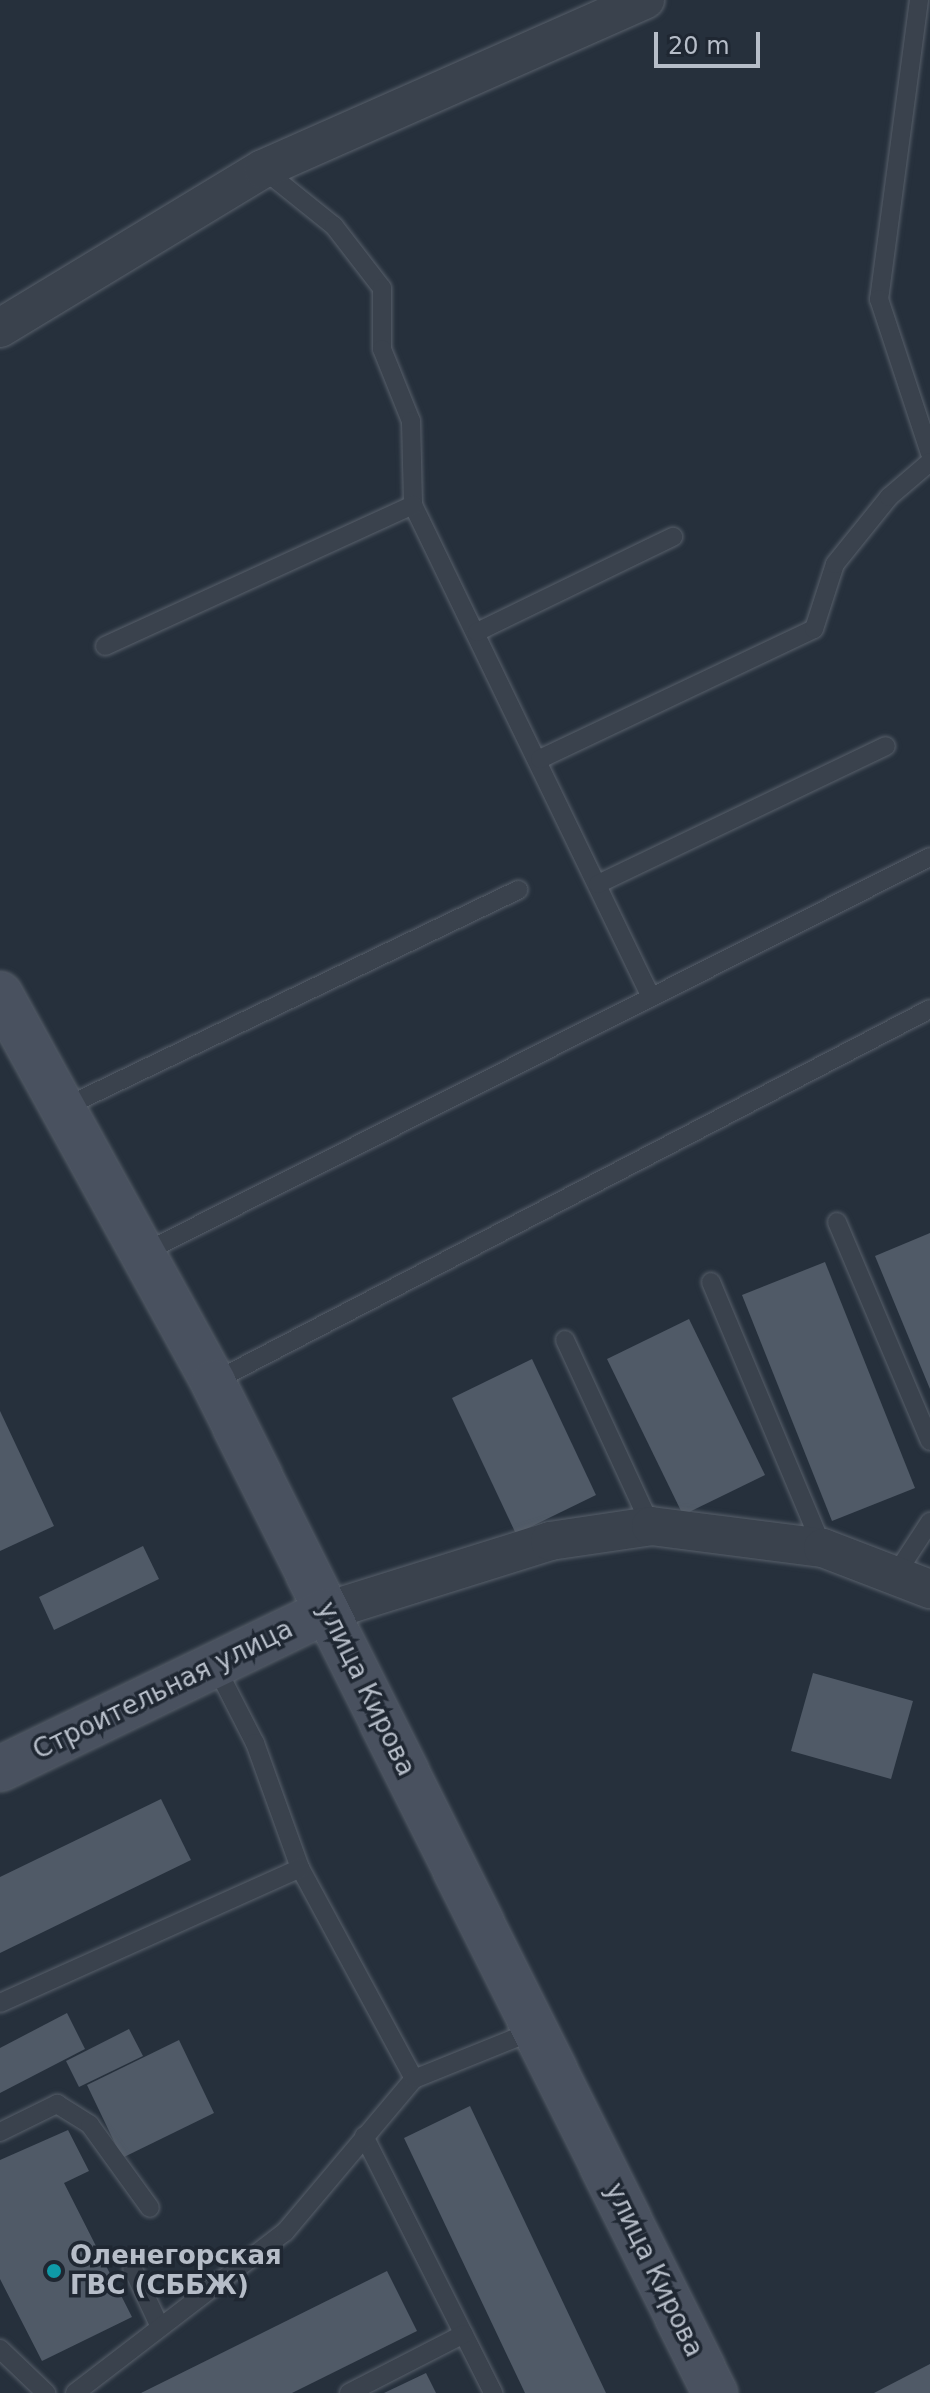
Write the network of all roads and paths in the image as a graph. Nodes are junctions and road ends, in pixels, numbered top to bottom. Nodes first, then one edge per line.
1 (645, 0) edge
2 (919, 0) edge
3 (263, 169) junction
4 (0, 328) edge
5 (930, 453) edge
6 (930, 462) edge
7 (413, 505) junction
8 (673, 537) dead end
9 (477, 632) junction
10 (105, 646) dead end
11 (886, 746) dead end
12 (540, 759) junction
13 (930, 857) edge
14 (598, 884) junction
15 (518, 890) dead end
16 (0, 994) edge
17 (650, 995) junction
18 (930, 1009) edge
19 (62, 1108) junction
20 (837, 1222) dead end
21 (141, 1254) junction
22 (711, 1282) dead end
23 (565, 1340) dead end
24 (213, 1382) junction
25 (930, 1441) edge
26 (930, 1522) edge
27 (651, 1526) junction
28 (823, 1548) junction
29 (914, 1580) edge
30 (327, 1611) junction
31 (215, 1665) junction
32 (0, 1769) edge
33 (300, 1868) junction
34 (0, 2003) edge
35 (535, 2030) junction
36 (414, 2079) junction
37 (0, 2132) edge
38 (364, 2136) junction
39 (150, 2208) dead end
40 (132, 2267) dead end
41 (159, 2325) junction
42 (464, 2334) junction
43 (0, 2349) edge
44 (46, 2393) edge
45 (75, 2393) edge
46 (349, 2393) edge
47 (493, 2393) edge
48 (715, 2393) edge

1 - 3 street
2 - 5 lane
3 - 4 street
3 - 7 lane
6 - 12 lane
7 - 9 lane
7 - 10 lane
8 - 9 lane
9 - 12 lane
11 - 14 lane
12 - 14 lane
13 - 17 lane
14 - 17 lane
15 - 19 lane
16 - 19 street, улица Кирова
17 - 21 lane
18 - 24 lane
19 - 21 street, улица Кирова
20 - 25 lane
21 - 24 street, улица Кирова
22 - 28 lane
23 - 27 lane
24 - 30 street, улица Кирова
26 - 29 lane
27 - 28 street
27 - 30 street
28 - 29 street
30 - 31 street, Строительная улица
30 - 35 street, улица Кирова
31 - 32 street, Строительная улица
31 - 33 lane
33 - 34 lane
33 - 36 lane
35 - 36 lane
35 - 48 street, улица Кирова
36 - 38 lane
37 - 39 lane
38 - 41 lane
38 - 42 lane
40 - 41 lane
41 - 45 lane
42 - 46 lane
42 - 47 lane
43 - 44 lane

